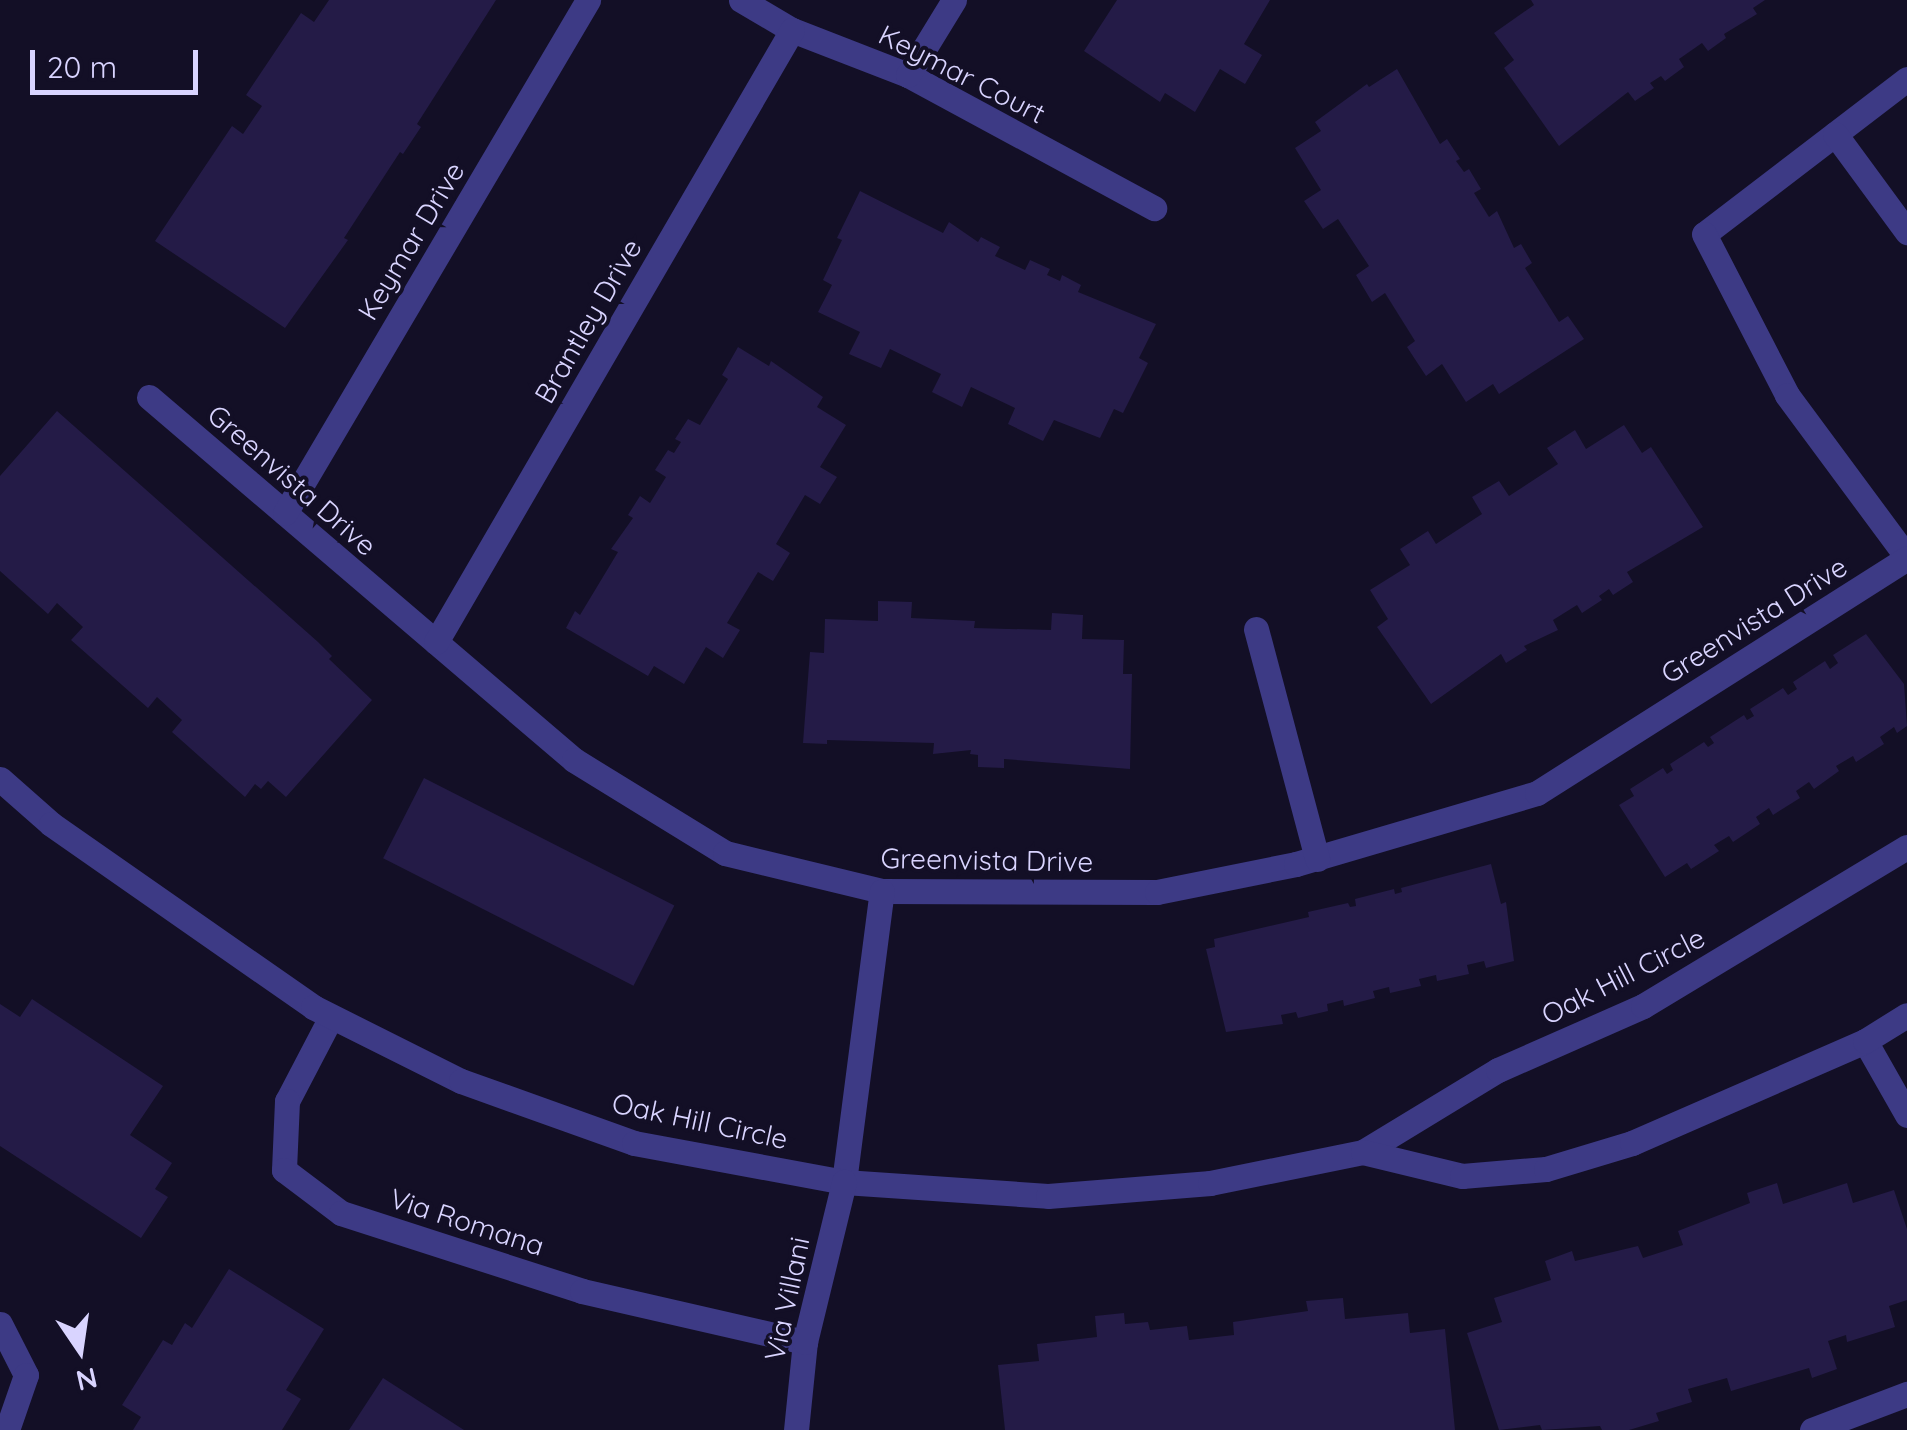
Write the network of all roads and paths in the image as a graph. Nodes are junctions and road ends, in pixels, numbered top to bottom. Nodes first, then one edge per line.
1 (588, 0) edge
2 (741, 0) edge
3 (954, 0) edge
4 (792, 30) junction
5 (908, 75) junction
6 (1907, 80) edge
7 (1835, 134) junction
8 (1154, 208) dead end
9 (1907, 232) edge
10 (149, 398) dead end
11 (286, 514) junction
12 (1907, 557) edge
13 (1256, 629) dead end
14 (436, 642) junction
15 (0, 779) edge
16 (1907, 847) edge
17 (1316, 858) junction
18 (882, 892) junction
19 (1907, 1016) edge
20 (331, 1017) junction
21 (1865, 1041) junction
22 (1907, 1115) edge
23 (1364, 1152) junction
24 (844, 1182) junction
25 (0, 1324) edge
26 (805, 1342) junction
27 (1907, 1394) edge
28 (7, 1430) edge
29 (796, 1430) edge
30 (1812, 1430) edge

1 - 11 street, Keymar Drive
2 - 4 street, Keymar Court
3 - 5 street
4 - 5 street, Keymar Court
4 - 14 street, Brantley Drive
5 - 8 street, Keymar Court
6 - 7 street, Greenvista Drive
7 - 9 street
7 - 12 street, Greenvista Drive
10 - 11 street, Greenvista Drive
11 - 14 street, Greenvista Drive
12 - 17 street, Greenvista Drive
13 - 17 street
14 - 18 street, Greenvista Drive
15 - 20 street, Oak Hill Circle
16 - 23 street, Oak Hill Circle
17 - 18 street, Greenvista Drive
18 - 24 street, Via Villani
19 - 21 street, Oak Hill Circle
20 - 24 street, Oak Hill Circle
20 - 26 street, Via Romana
21 - 22 street
21 - 23 street, Oak Hill Circle
23 - 24 street, Oak Hill Circle
24 - 26 street, Via Villani
25 - 28 street
26 - 29 street, Via Villani
27 - 30 street

